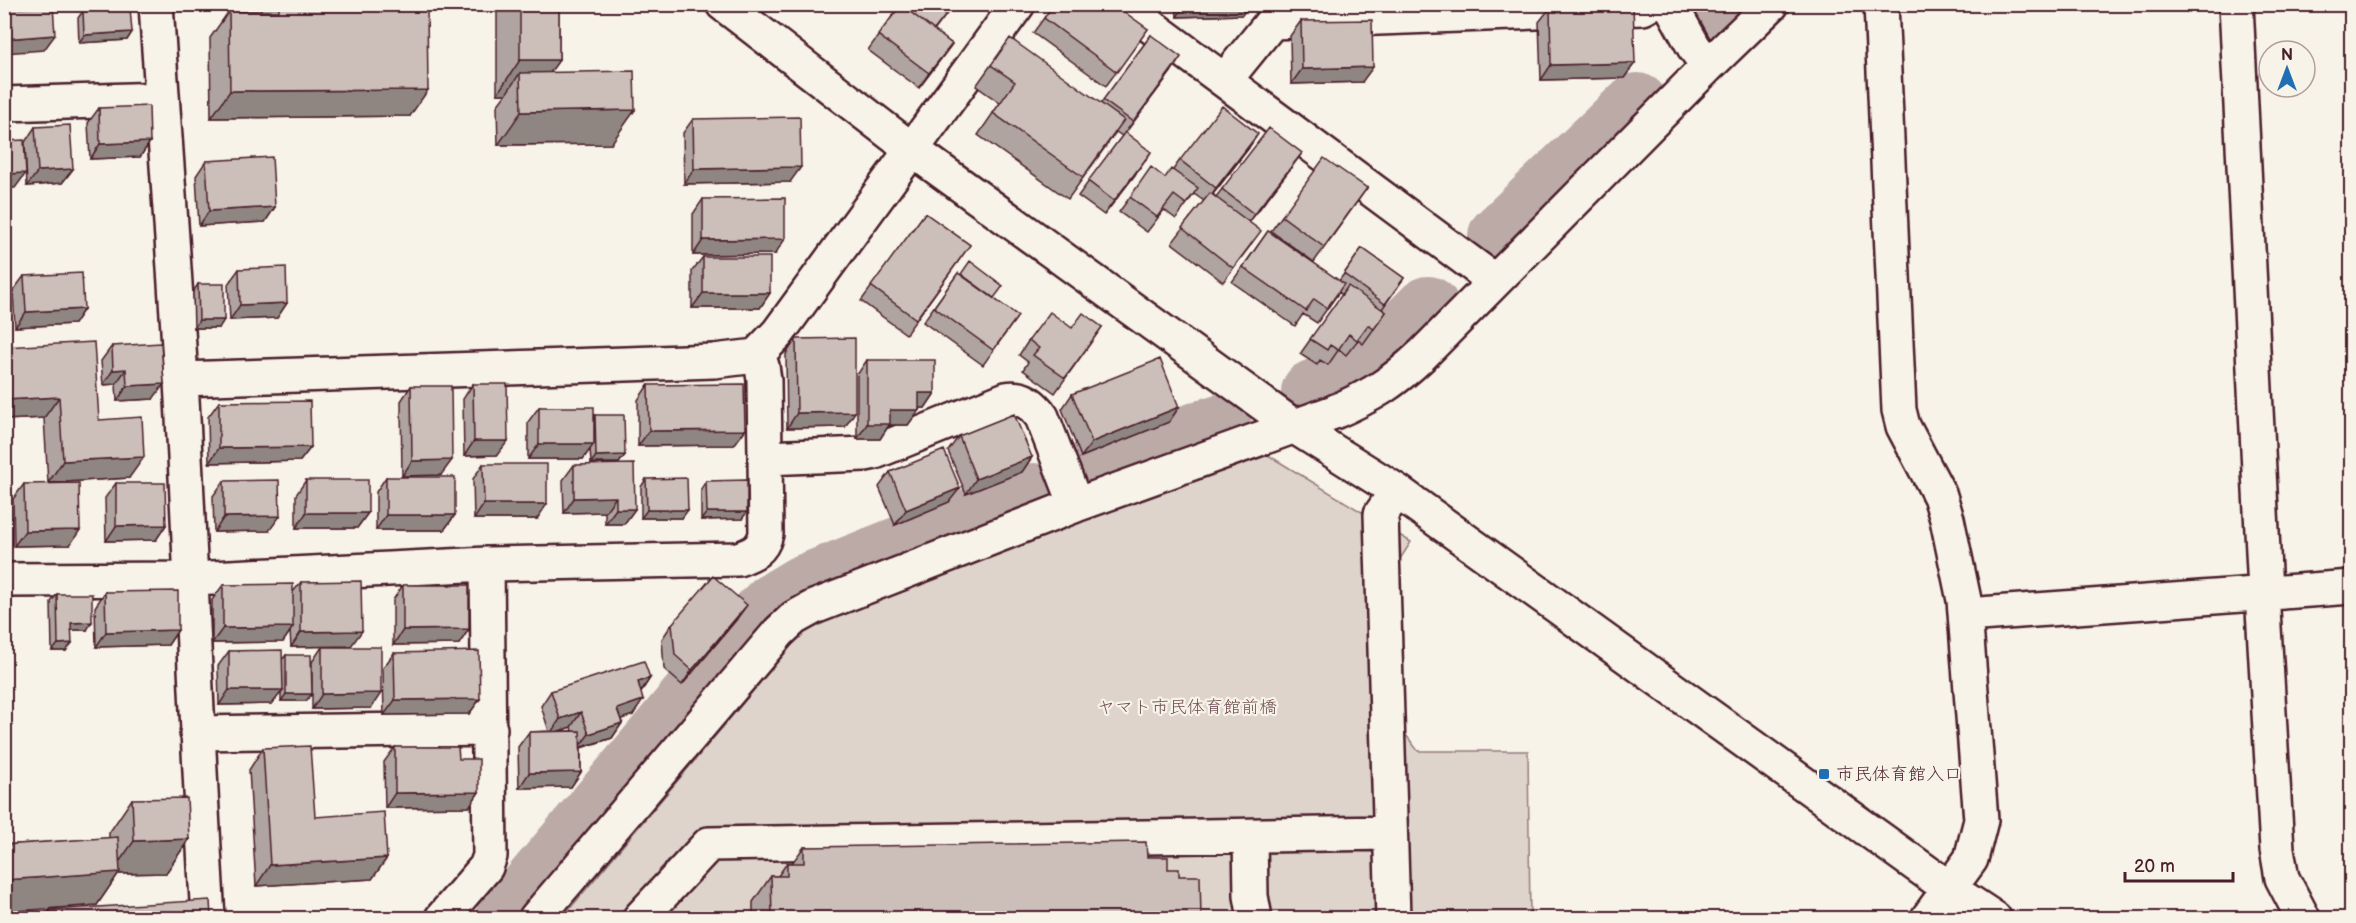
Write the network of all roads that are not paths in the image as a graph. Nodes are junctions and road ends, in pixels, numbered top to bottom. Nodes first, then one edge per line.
1 (156, 4) edge
2 (723, 4) edge
3 (1018, 4) edge
4 (1121, 4) edge
5 (1650, 4) edge
6 (1773, 4) edge
7 (1881, 4) edge
8 (2236, 4) edge
9 (1677, 10) edge
10 (1708, 66) junction
11 (1225, 80) junction
12 (162, 99) junction
13 (4, 104) edge
14 (911, 149) junction
15 (1495, 281) junction
16 (756, 356) junction
17 (181, 379) junction
18 (1295, 427) junction
19 (765, 458) junction
20 (1397, 491) junction
21 (1076, 506) junction
22 (487, 564) junction
23 (192, 579) junction
24 (4, 580) edge
25 (2352, 587) edge
26 (2265, 592) junction
27 (1966, 615) junction
28 (490, 729) junction
29 (196, 733) junction
30 (1390, 833) junction
31 (1250, 836) junction
32 (1950, 889) junction
33 (208, 918) edge
34 (442, 918) edge
35 (536, 918) edge
36 (640, 918) edge
37 (1255, 918) edge
38 (1393, 918) edge
39 (1928, 918) edge
40 (1994, 918) edge
41 (2303, 918) edge

1 - 12 street
2 - 14 street
3 - 14 street
4 - 11 street
5 - 11 street
6 - 10 street
7 - 27 street
8 - 26 street
9 - 10 street
10 - 15 street
11 - 15 street
12 - 13 street
12 - 17 street
14 - 16 street
14 - 18 street
15 - 18 street
16 - 17 street
16 - 19 street
17 - 23 street
18 - 20 street
18 - 21 street
19 - 21 street
19 - 22 street
20 - 30 street
20 - 32 street
21 - 35 street
22 - 23 street
22 - 28 street
23 - 24 street
23 - 29 street
25 - 26 street
26 - 27 street
26 - 41 street
27 - 32 street
28 - 29 street
28 - 34 street
29 - 33 street
30 - 31 street
30 - 38 street
31 - 36 street
31 - 37 street
32 - 39 street
32 - 40 street

